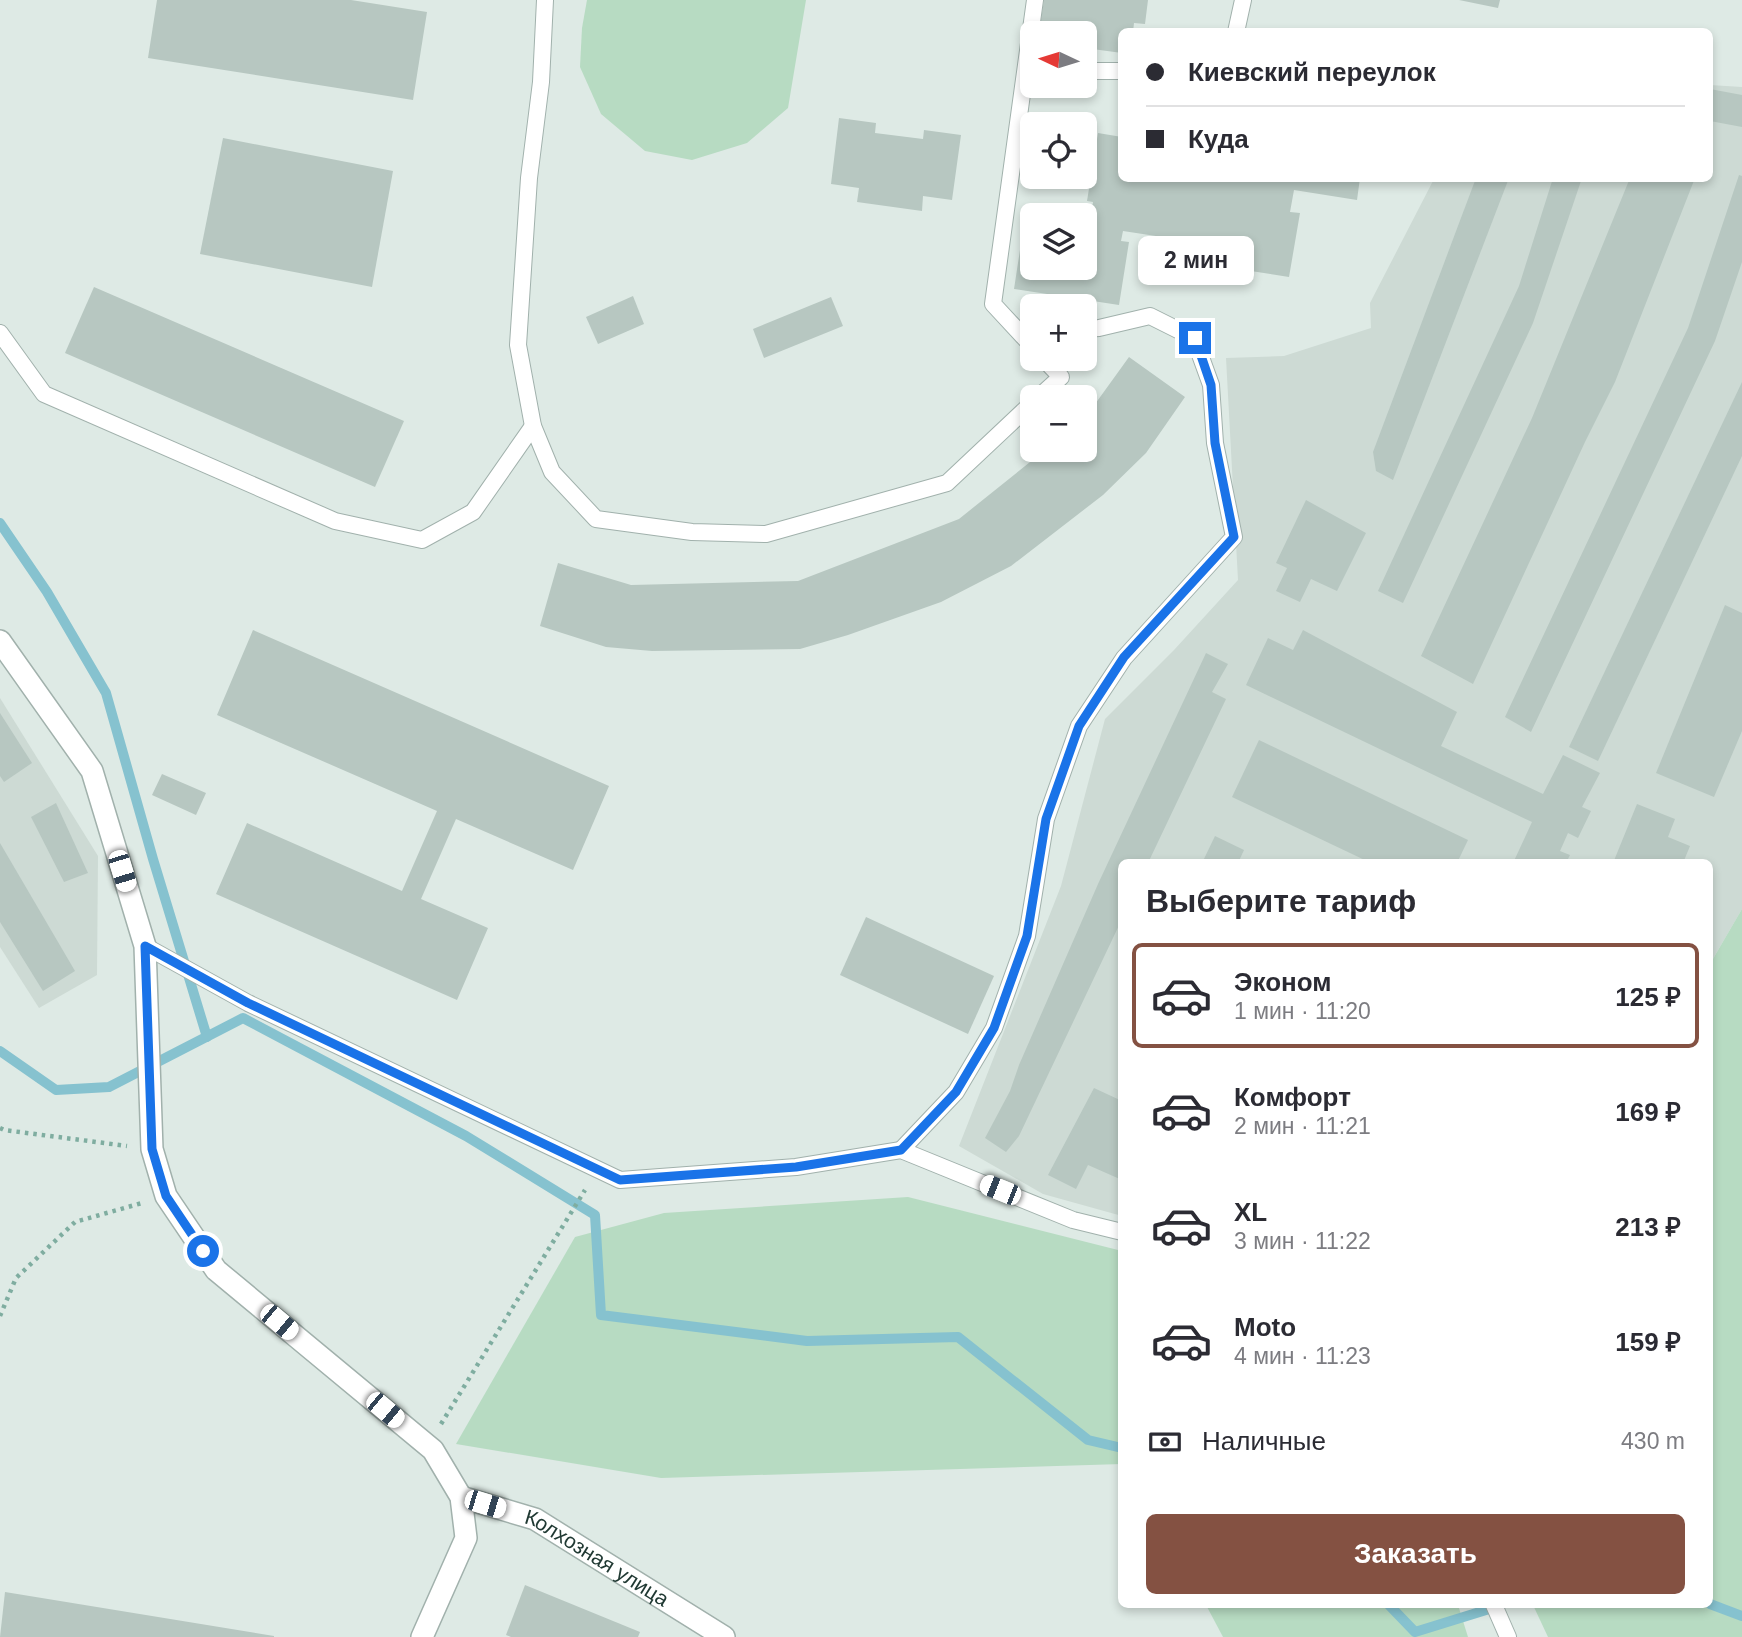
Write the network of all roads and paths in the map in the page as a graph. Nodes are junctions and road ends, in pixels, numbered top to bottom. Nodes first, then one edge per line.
1 (545, 0) edge
2 (1035, 0) edge
3 (1243, 0) edge
4 (1033, 21) edge
5 (1237, 28) edge
6 (1097, 71) edge
7 (1118, 71) edge
8 (1025, 98) edge
9 (1009, 322) junction
10 (1020, 325) edge
11 (1097, 328) edge
12 (0, 333) edge
13 (1020, 333) edge
14 (1055, 371) edge
15 (1052, 385) edge
16 (1020, 414) edge
17 (533, 426) junction
18 (0, 640) edge
19 (154, 951) junction
20 (1, 1129) edge
21 (152, 1149) junction
22 (901, 1150) junction
23 (589, 1185) dead end
24 (166, 1196) junction
25 (1118, 1231) edge
26 (0, 1316) edge
27 (428, 1446) junction
28 (461, 1497) junction
29 (1495, 1608) edge
30 (1506, 1632) edge
31 (422, 1637) edge
32 (724, 1637) edge

1 - 17 lane
2 - 4 lane
3 - 5 lane
6 - 7 lane
8 - 9 lane
9 - 10 lane
9 - 13 lane
11 - 22 lane
12 - 17 lane
14 - 15 lane
16 - 17 lane
18 - 19 street
19 - 21 street
19 - 22 lane
20 - 21 path
21 - 24 street
22 - 25 lane
23 - 27 path
24 - 26 path
24 - 27 street
27 - 28 street
28 - 31 street
28 - 32 street, Колхозная улица
29 - 30 lane

